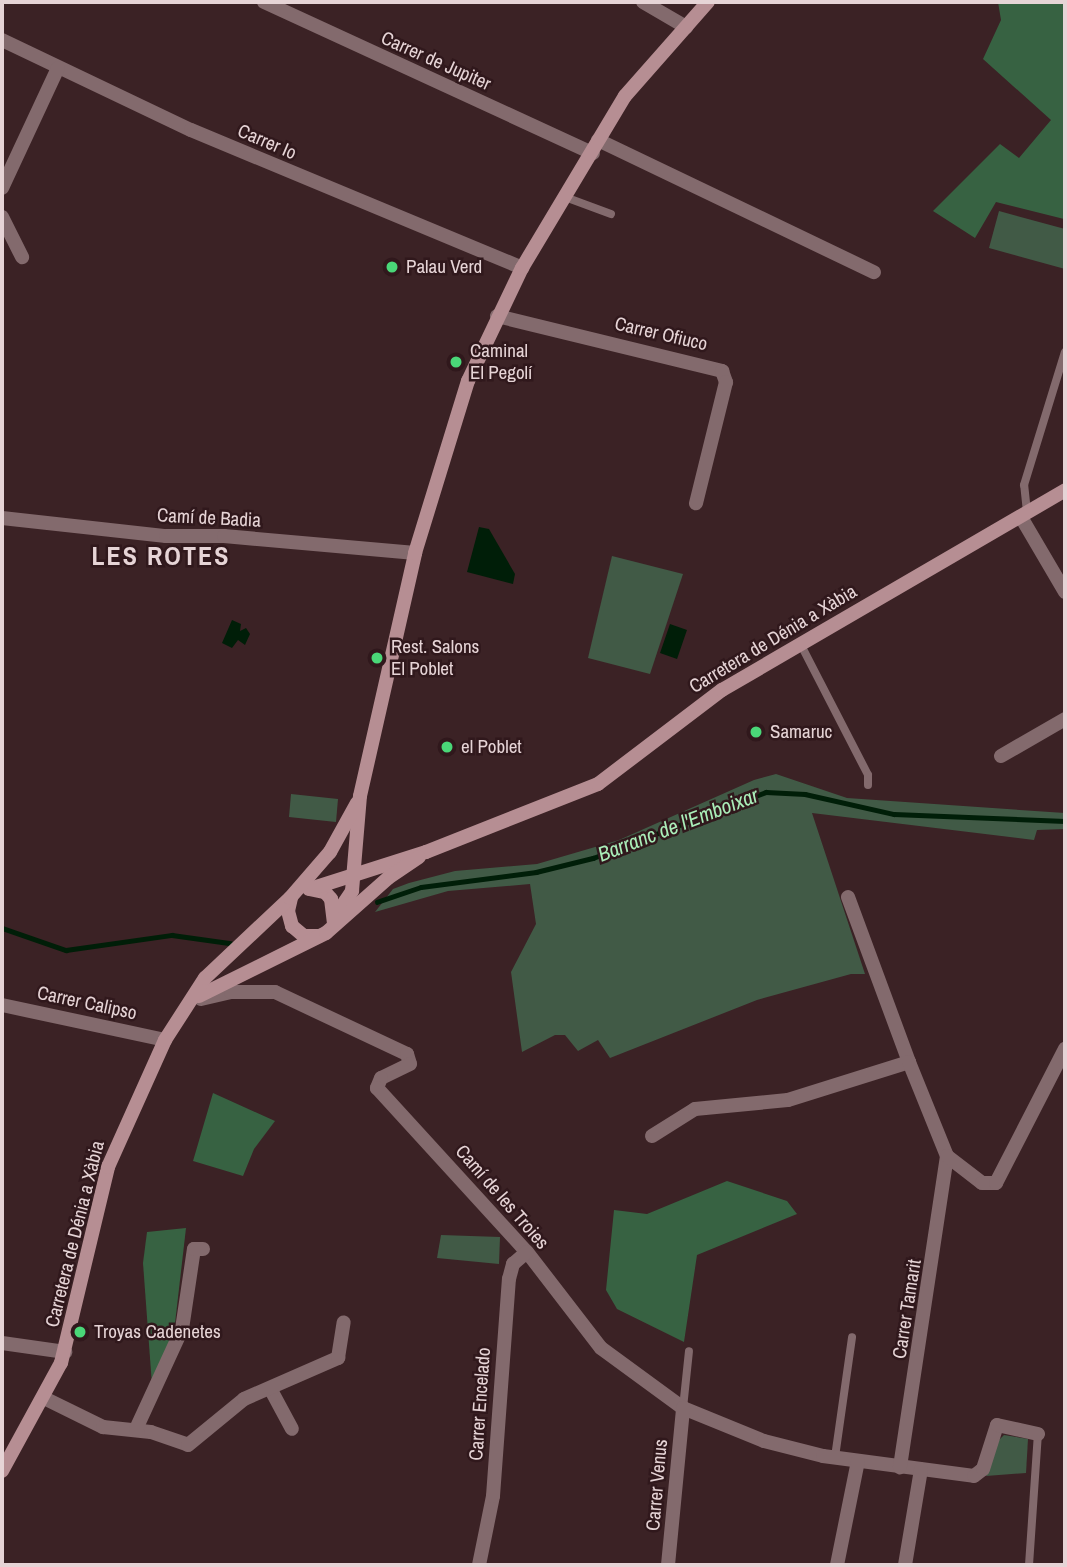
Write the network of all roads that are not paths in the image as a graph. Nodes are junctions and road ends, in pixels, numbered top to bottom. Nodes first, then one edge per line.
1 (264, 2) edge
2 (643, 2) edge
3 (708, 2) edge
4 (686, 27) junction
5 (2, 40) edge
6 (58, 68) junction
7 (596, 147) junction
8 (2, 188) edge
9 (565, 197) junction
10 (611, 214) dead end
11 (2, 217) edge
12 (22, 257) dead end
13 (522, 268) junction
14 (874, 272) dead end
15 (497, 316) junction
16 (1065, 352) edge
17 (1065, 490) edge
18 (696, 503) dead end
19 (1024, 514) junction
20 (2, 519) edge
21 (415, 553) junction
22 (1065, 592) edge
23 (801, 645) junction
24 (1065, 719) edge
25 (1001, 755) dead end
26 (868, 785) dead end
27 (360, 796) junction
28 (426, 852) junction
29 (355, 872) junction
30 (310, 889) junction
31 (848, 897) dead end
32 (290, 898) junction
33 (341, 916) junction
34 (324, 934) junction
35 (2, 1005) edge
36 (184, 1008) junction
37 (165, 1040) junction
38 (1065, 1049) edge
39 (909, 1062) junction
40 (652, 1136) dead end
41 (947, 1156) junction
42 (204, 1249) dead end
43 (527, 1252) junction
44 (344, 1322) dead end
45 (852, 1337) dead end
46 (2, 1342) edge
47 (689, 1351) dead end
48 (65, 1352) junction
49 (271, 1390) junction
50 (44, 1398) junction
51 (683, 1408) junction
52 (136, 1429) junction
53 (292, 1429) dead end
54 (1038, 1434) joint
55 (835, 1457) junction
56 (858, 1461) junction
57 (901, 1467) junction
58 (921, 1469) junction
59 (2, 1471) edge
60 (479, 1565) edge
61 (668, 1565) edge
62 (838, 1565) edge
63 (905, 1565) edge
64 (1029, 1565) edge

1 - 7 street, Carrer de Jupiter
2 - 4 street
3 - 4 street
4 - 7 street
5 - 6 street, Carrer Io
6 - 8 street
6 - 13 street, Carrer Io
7 - 9 street
7 - 14 street, Carrer de Jupiter
9 - 10 lane
9 - 13 street
11 - 12 street
13 - 15 street
15 - 18 street, Carrer Ofiuco
15 - 21 street
16 - 19 lane
17 - 19 street, Carretera de Dénia a Xàbia
19 - 22 street
19 - 23 street, Carretera de Dénia a Xàbia
20 - 21 street, Camí de Badia
21 - 27 street
23 - 26 lane
23 - 28 street, Carretera de Dénia a Xàbia
24 - 25 street
27 - 29 street
27 - 32 street
28 - 29 street, Carretera de Dénia a Xàbia
28 - 33 street, Carretera de Dénia a Xàbia
29 - 30 street, Carretera de Dénia a Xàbia
29 - 33 street
30 - 32 street
30 - 33 street
31 - 39 street
32 - 34 street
32 - 36 street, Carretera de Dénia a Xàbia
33 - 34 street
34 - 36 street, Carretera de Dénia a Xàbia
35 - 37 street, Carrer Calipso
36 - 37 street, Carretera de Dénia a Xàbia
36 - 43 street, Camí de les Troies
37 - 48 street, Carretera de Dénia a Xàbia
38 - 41 street
39 - 40 street
39 - 41 street
41 - 57 street, Carrer Tamarit
42 - 52 street
43 - 51 street, Camí de les Troies
43 - 60 street, Carrer Encelado
44 - 49 street
45 - 55 lane
46 - 48 street
47 - 51 lane
48 - 50 street, Carretera de Dénia a Xàbia
49 - 52 street
49 - 53 street
50 - 52 street
50 - 59 street, Carretera de Dénia a Xàbia
51 - 55 street, Camí de les Troies
51 - 61 street, Carrer Venus
54 - 58 street, Camí de les Troies
54 - 64 lane
55 - 56 street, Camí de les Troies
56 - 57 street, Camí de les Troies
56 - 62 street
57 - 58 street, Camí de les Troies
58 - 63 street

